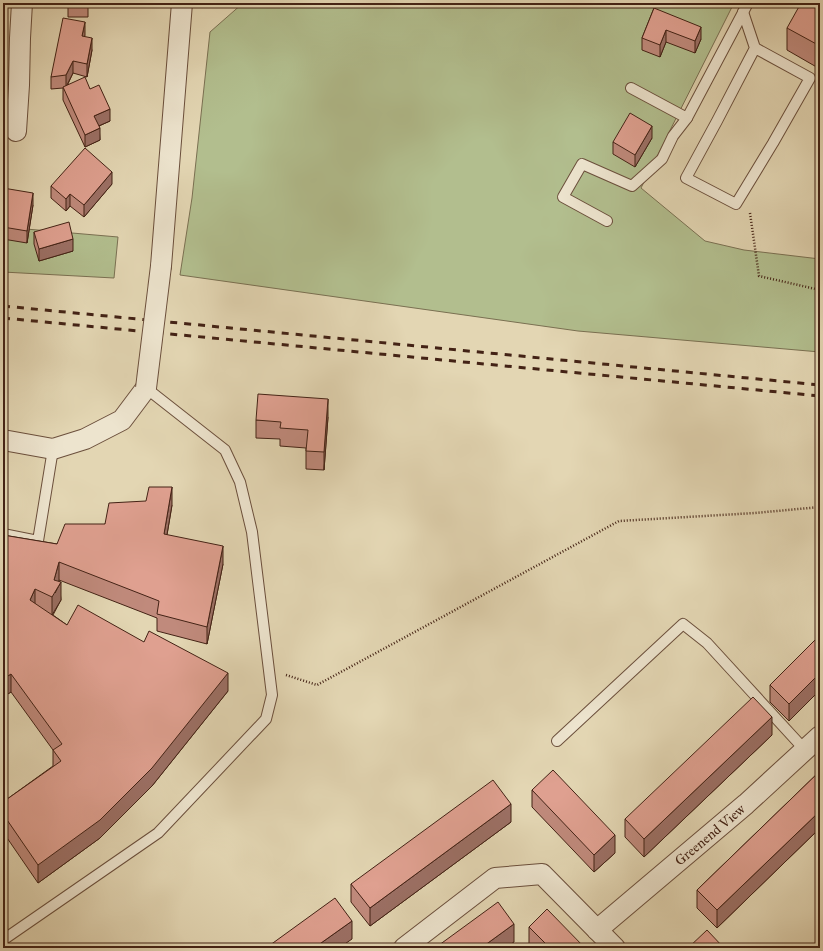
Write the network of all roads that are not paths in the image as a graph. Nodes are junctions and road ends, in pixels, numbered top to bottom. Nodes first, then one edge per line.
1 (22, 3) edge
2 (182, 3) edge
3 (745, 7) edge
4 (11, 38) edge
5 (755, 48) junction
6 (631, 88) dead end
7 (687, 118) junction
8 (16, 132) dead end
9 (608, 221) dead end
10 (146, 388) junction
11 (3, 440) edge
12 (53, 449) junction
13 (3, 534) edge
14 (820, 736) edge
15 (557, 741) dead end
16 (805, 750) junction
17 (597, 930) junction
18 (3, 940) edge
19 (404, 948) edge
20 (615, 948) edge

1 - 4 street
2 - 10 street, bridge
3 - 5 lane
3 - 7 lane
4 - 8 street
5 - 5 lane
6 - 7 lane
7 - 9 lane
10 - 12 street
10 - 18 lane
11 - 12 street
12 - 13 lane
14 - 16 street, Greenend View
15 - 16 lane
16 - 17 street, Greenend View
17 - 19 street
17 - 20 street

